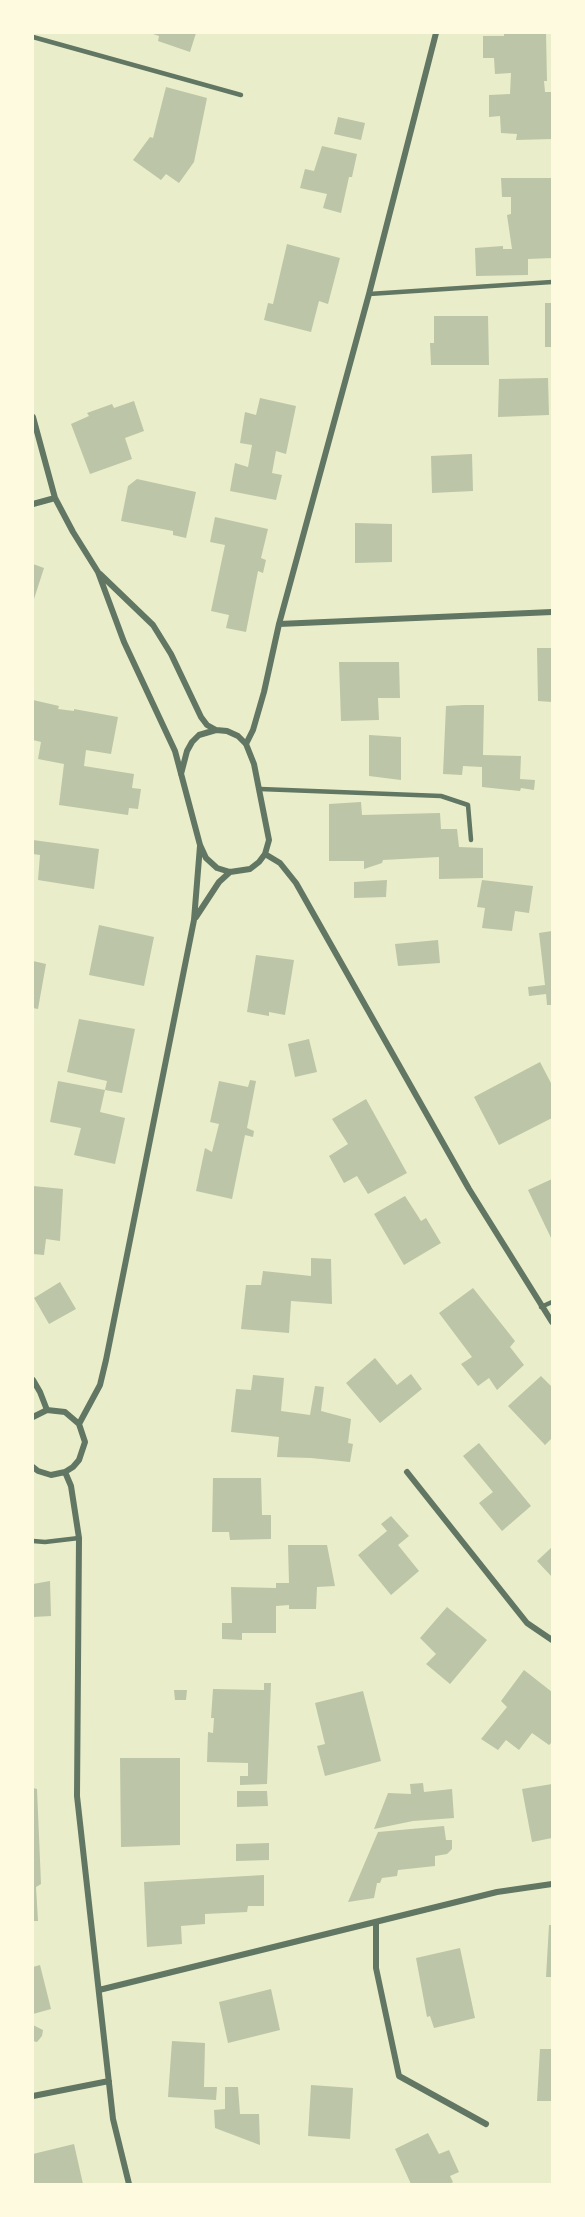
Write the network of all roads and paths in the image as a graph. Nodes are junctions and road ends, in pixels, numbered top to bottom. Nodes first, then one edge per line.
1 (436, 33) edge
2 (33, 37) edge
3 (241, 95) dead end
4 (552, 282) edge
5 (369, 294) junction
6 (33, 417) edge
7 (55, 498) junction
8 (33, 504) edge
9 (98, 572) junction
10 (552, 612) edge
11 (279, 624) junction
12 (216, 730) junction
13 (246, 744) junction
14 (181, 774) junction
15 (260, 789) junction
16 (471, 840) dead end
17 (200, 845) junction
18 (265, 854) junction
19 (230, 872) junction
20 (194, 920) junction
21 (552, 1302) edge
22 (541, 1307) junction
23 (552, 1322) edge
24 (33, 1380) edge
25 (47, 1410) junction
26 (33, 1417) edge
27 (79, 1424) junction
28 (33, 1467) edge
29 (65, 1472) junction
30 (406, 1472) dead end
31 (79, 1538) junction
32 (33, 1541) edge
33 (552, 1640) edge
34 (552, 1884) edge
35 (376, 1922) junction
36 (99, 1990) junction
37 (109, 2081) junction
38 (33, 2096) edge
39 (486, 2124) dead end
40 (129, 2184) edge

1 - 5 street
2 - 3 lane
4 - 5 lane
5 - 11 street
6 - 7 street
7 - 8 street
7 - 9 street
9 - 12 street
9 - 14 street
10 - 11 street
11 - 13 street
12 - 13 street
12 - 14 street
13 - 15 street
14 - 17 street
15 - 16 lane
15 - 18 street
17 - 19 street
17 - 20 street
18 - 19 street
18 - 22 street
19 - 20 street
20 - 27 street
21 - 22 lane
22 - 23 street
24 - 25 street
25 - 26 street
25 - 27 street
27 - 29 street
28 - 29 street
29 - 31 street
30 - 33 street
31 - 32 lane
31 - 36 street
34 - 35 street
35 - 36 street
35 - 39 street
36 - 37 street
37 - 38 street
37 - 40 street

